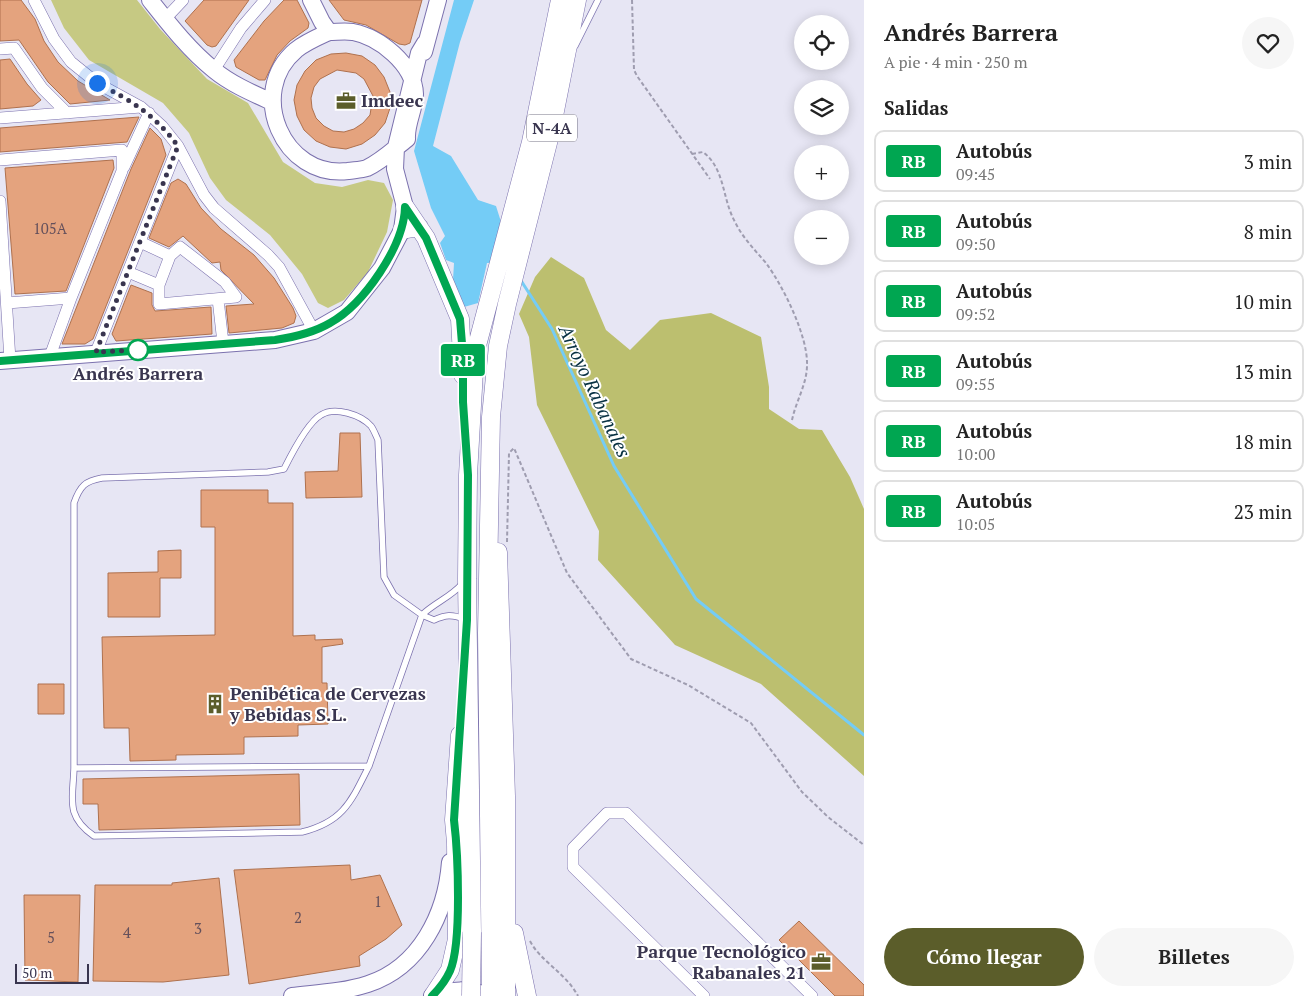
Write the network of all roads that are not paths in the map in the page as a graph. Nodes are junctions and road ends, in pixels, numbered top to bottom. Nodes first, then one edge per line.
1 (34, 0) edge
2 (150, 0) edge
3 (183, 0) edge
4 (265, 0) edge
5 (311, 0) edge
6 (438, 0) edge
7 (560, 0) edge
8 (577, 0) edge
9 (598, 0) edge
10 (165, 19) junction
11 (330, 32) junction
12 (425, 42) junction
13 (0, 49) edge
14 (392, 53) junction
15 (214, 70) junction
16 (564, 71) junction
17 (412, 81) junction
18 (272, 102) junction
19 (145, 110) junction
20 (67, 112) junction
21 (0, 118) edge
22 (401, 143) junction
23 (178, 146) junction
24 (0, 160) edge
25 (365, 168) junction
26 (122, 171) junction
27 (403, 200) junction
28 (0, 201) edge
29 (419, 227) junction
30 (402, 230) junction
31 (140, 242) junction
32 (392, 250) junction
33 (170, 256) junction
34 (128, 272) junction
35 (159, 285) junction
36 (71, 298) junction
37 (218, 299) junction
38 (7, 303) junction
39 (314, 331) junction
40 (223, 343) junction
41 (96, 352) junction
42 (50, 356) junction
43 (5, 360) edge
44 (490, 417) junction
45 (468, 475) junction
46 (467, 579) junction
47 (422, 615) junction
48 (467, 620) junction
49 (368, 766) junction
50 (74, 768) junction
51 (506, 796) junction
52 (454, 820) junction
53 (292, 996) edge
54 (432, 996) edge
55 (471, 996) edge
56 (489, 996) edge
57 (506, 996) edge
58 (527, 996) edge
59 (704, 996) edge
60 (812, 996) edge

1 - 19 street
2 - 10 street
3 - 10 street
4 - 15 street
5 - 11 street
6 - 12 street
7 - 45 main road, N-4A
8 - 16 main road, N-4A
9 - 16 lane
10 - 15 street
11 - 14 street
11 - 18 street
12 - 14 street
12 - 17 street
12 - 22 street
13 - 20 street
14 - 17 street
15 - 18 street
16 - 44 main road, N-4A
17 - 22 street
18 - 25 street
19 - 20 street
19 - 23 street
19 - 26 street
20 - 21 street
22 - 25 street
22 - 27 street
23 - 31 street
23 - 39 street
24 - 26 street
25 - 27 street
26 - 36 street
27 - 29 main road
27 - 30 street
27 - 32 street
28 - 38 street
29 - 30 main road
29 - 45 main road
30 - 32 street
31 - 33 street
31 - 34 street
32 - 39 street
33 - 35 street
33 - 37 street
34 - 35 street
34 - 41 street
35 - 37 street
36 - 38 street
36 - 42 street
37 - 40 street
38 - 43 street
39 - 40 street
40 - 41 street
41 - 42 street
42 - 43 street
44 - 51 main road
44 - 56 main road, N-4A
45 - 46 main road, N-4A
46 - 47 lane
46 - 48 main road, N-4A
47 - 48 lane
47 - 49 lane
47 - 50 lane
48 - 52 main road
48 - 55 main road, N-4A, bridge
49 - 50 lane
49 - 50 lane
51 - 57 main road
51 - 58 main road
52 - 53 street
52 - 54 main road
54 - 56 street
59 - 60 street

